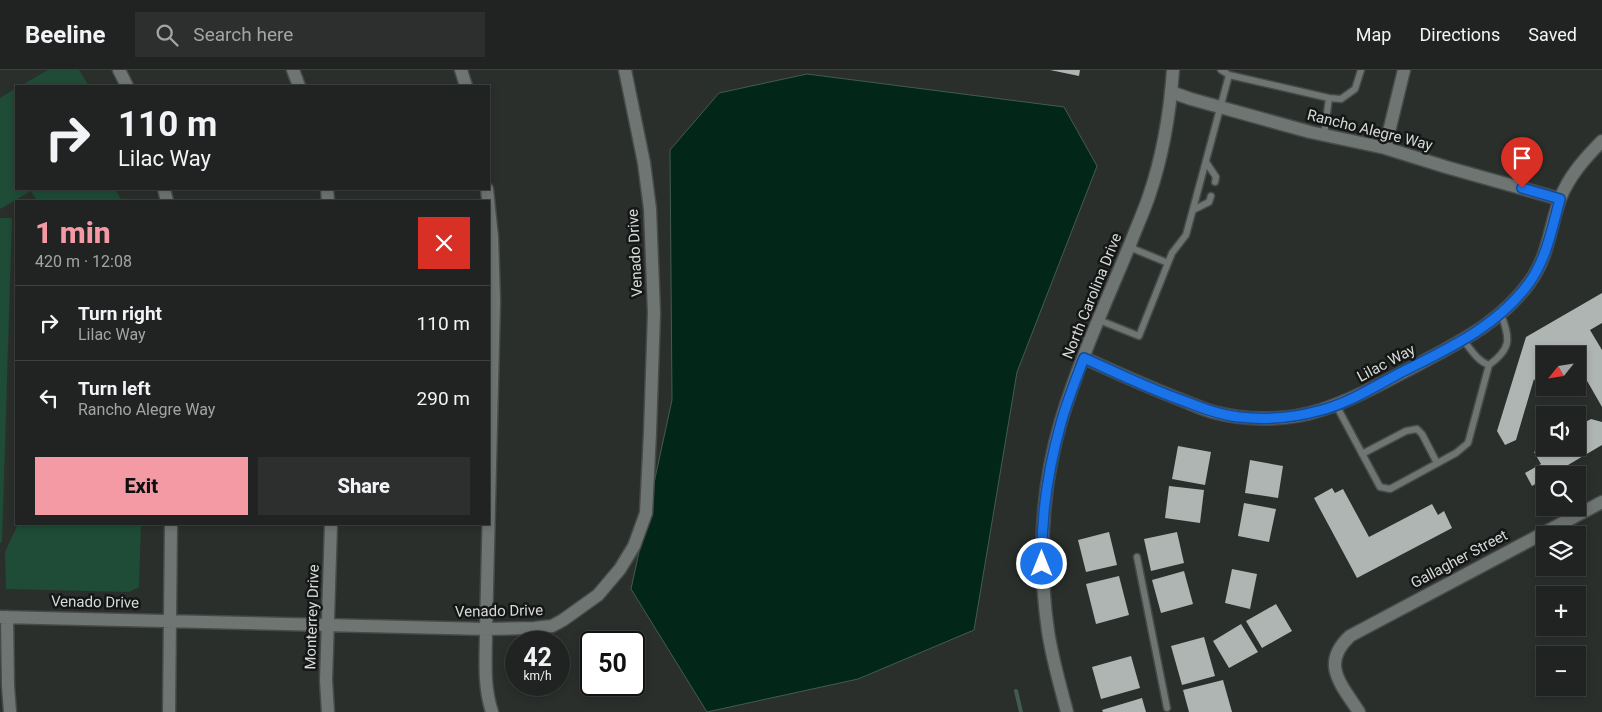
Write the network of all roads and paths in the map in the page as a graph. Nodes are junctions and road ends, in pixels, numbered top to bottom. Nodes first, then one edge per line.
1 (119, 70) edge
2 (293, 70) edge
3 (461, 70) edge
4 (625, 70) edge
5 (1172, 70) edge
6 (1221, 70) edge
7 (1361, 70) edge
8 (1404, 70) edge
9 (1229, 75) junction
10 (126, 85) edge
11 (299, 85) edge
12 (466, 85) edge
13 (1171, 92) junction
14 (1329, 98) junction
15 (1221, 107) junction
16 (1324, 135) junction
17 (1602, 141) edge
18 (1385, 148) junction
19 (1206, 162) junction
20 (1215, 182) dead end
21 (1211, 196) dead end
22 (1560, 199) junction
23 (1193, 210) junction
24 (490, 218) edge
25 (1128, 247) junction
26 (1168, 263) junction
27 (1501, 314) junction
28 (1099, 320) junction
29 (1463, 340) junction
30 (1084, 358) junction
31 (1489, 365) junction
32 (1336, 405) junction
33 (1362, 454) junction
34 (1437, 463) junction
35 (490, 465) edge
36 (1602, 502) edge
37 (171, 525) edge
38 (330, 525) edge
39 (489, 525) edge
40 (1137, 557) dead end
41 (4, 617) edge
42 (169, 621) junction
43 (328, 624) junction
44 (486, 629) junction
45 (1167, 708) dead end
46 (10, 712) edge
47 (169, 712) edge
48 (328, 712) edge
49 (492, 712) edge
50 (1066, 712) edge
51 (1359, 712) edge

1 - 10 street
2 - 11 street
3 - 12 street
4 - 44 street, Venado Drive
5 - 13 street, North Carolina Drive
6 - 9 lane
7 - 14 lane
8 - 18 street
9 - 14 lane
9 - 15 lane
13 - 15 street, Rancho Alegre Way
13 - 25 street, North Carolina Drive
14 - 16 lane
15 - 16 street, Rancho Alegre Way
15 - 19 lane
16 - 18 street, Rancho Alegre Way
17 - 22 street, Lilac Way
18 - 22 street, Rancho Alegre Way
19 - 20 lane
19 - 23 lane
21 - 23 lane
22 - 27 street, Lilac Way
23 - 26 lane
24 - 35 street
25 - 26 lane
25 - 28 street, North Carolina Drive
26 - 28 lane
27 - 29 street, Lilac Way
27 - 31 lane
28 - 30 street, North Carolina Drive
29 - 31 lane
29 - 32 street, Lilac Way
30 - 32 street, Lilac Way
30 - 50 street, North Carolina Drive
31 - 34 lane
32 - 33 lane
33 - 34 lane
33 - 34 lane
36 - 51 street, Gallagher Street
37 - 42 street
38 - 43 street, Monterrey Drive
39 - 44 street
40 - 45 lane
41 - 42 street, Venado Drive
41 - 46 street
42 - 43 street, Venado Drive
42 - 47 street
43 - 44 street, Venado Drive
43 - 48 street, Monterrey Drive
44 - 49 street

